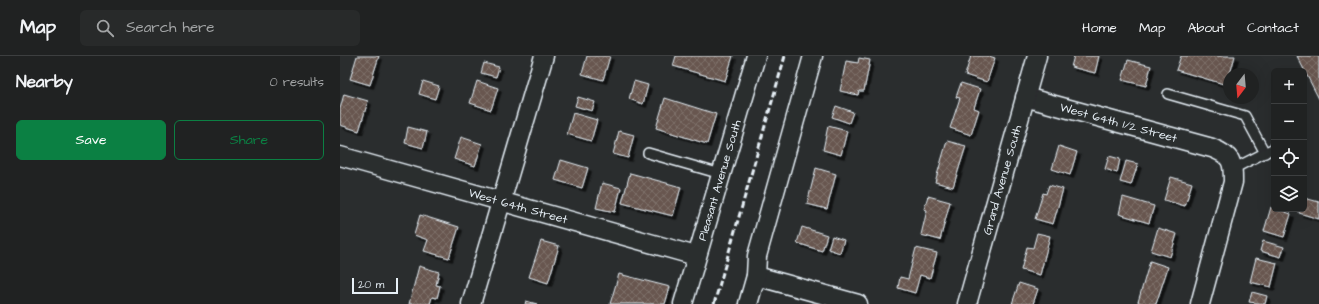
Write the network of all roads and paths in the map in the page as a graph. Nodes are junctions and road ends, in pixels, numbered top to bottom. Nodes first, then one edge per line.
1 (544, 56) edge
2 (756, 56) edge
3 (813, 56) edge
4 (1037, 56) edge
5 (1168, 94) dead end
6 (1025, 97) junction
7 (1271, 149) edge
8 (1265, 152) junction
9 (648, 154) dead end
10 (340, 156) edge
11 (1233, 169) junction
12 (720, 174) junction
13 (500, 201) junction
14 (696, 256) junction
15 (756, 276) junction
16 (471, 304) edge
17 (682, 304) edge
18 (748, 304) edge
19 (858, 304) edge
20 (967, 304) edge
21 (1200, 304) edge

1 - 13 street
2 - 12 street, Pleasant Avenue South
3 - 15 street
4 - 6 street, Grand Avenue South
5 - 8 lane
6 - 11 street, West 64th 1/2 Street
6 - 20 street, Grand Avenue South
7 - 8 lane
8 - 11 lane
9 - 12 lane
10 - 13 street, West 64th Street
11 - 21 street
12 - 14 street, Pleasant Avenue South
13 - 14 street, West 64th Street
13 - 16 street
14 - 17 street, Pleasant Avenue South
15 - 18 street
15 - 19 street

